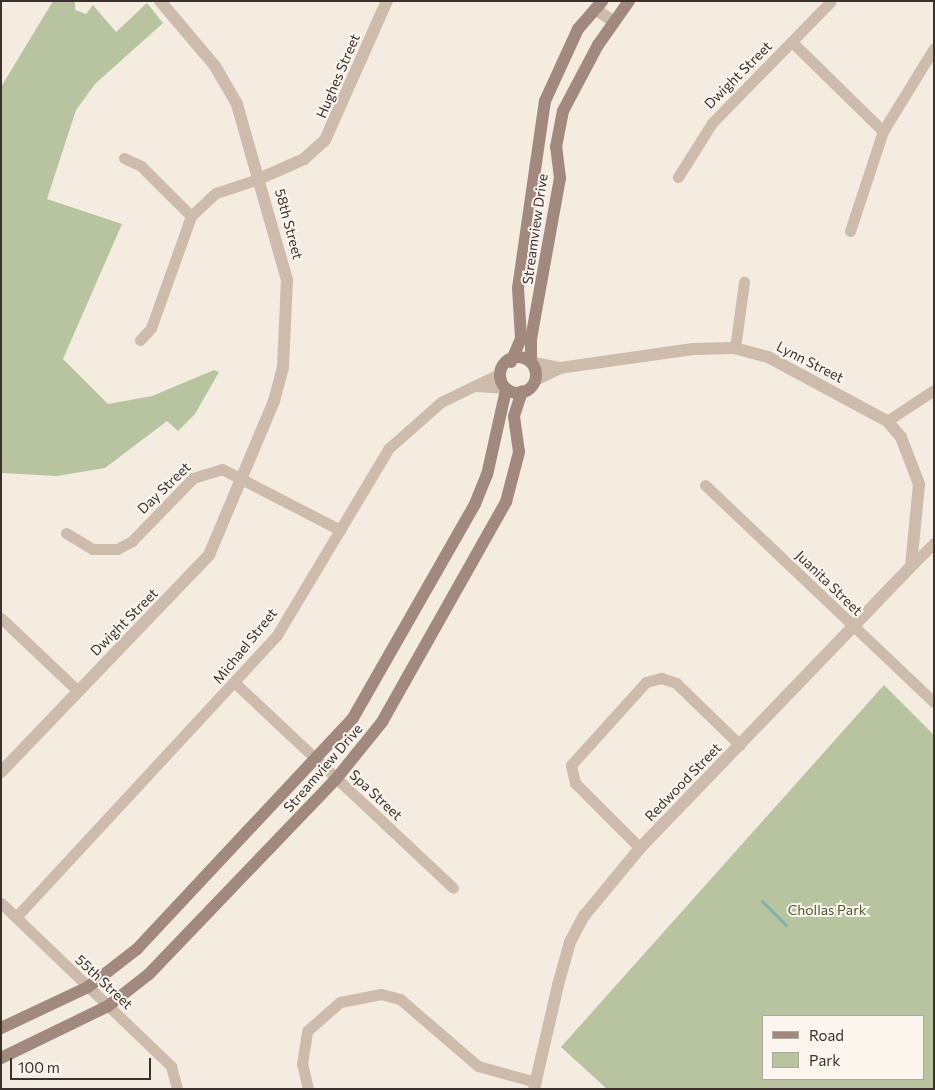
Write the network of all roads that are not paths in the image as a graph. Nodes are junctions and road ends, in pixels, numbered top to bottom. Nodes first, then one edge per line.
1 (160, 1) edge
2 (387, 1) edge
3 (629, 1) edge
4 (831, 1) edge
5 (599, 5) edge
6 (614, 22) junction
7 (792, 42) junction
8 (934, 48) edge
9 (883, 131) junction
10 (124, 158) dead end
11 (678, 177) dead end
12 (261, 178) junction
13 (191, 216) junction
14 (850, 231) dead end
15 (744, 282) dead end
16 (140, 340) dead end
17 (735, 348) junction
18 (511, 362) junction
19 (532, 362) junction
20 (560, 368) junction
21 (499, 374) junction
22 (537, 379) junction
23 (476, 386) junction
24 (505, 389) junction
25 (934, 390) edge
26 (522, 391) junction
27 (886, 421) junction
28 (243, 476) junction
29 (705, 485) dead end
30 (340, 530) junction
31 (66, 532) dead end
32 (934, 543) edge
33 (911, 566) junction
34 (1, 618) edge
35 (853, 626) junction
36 (235, 684) junction
37 (77, 690) junction
38 (934, 702) edge
39 (740, 745) junction
40 (316, 759) junction
41 (1, 772) edge
42 (336, 779) junction
43 (640, 848) junction
44 (453, 888) dead end
45 (1, 903) edge
46 (16, 917) junction
47 (88, 987) junction
48 (108, 1006) junction
49 (1, 1028) edge
50 (1, 1058) edge
51 (535, 1085) edge
52 (177, 1089) edge
53 (308, 1089) edge

1 - 12 street, 58th Street
2 - 12 street, Hughes Street
3 - 6 main road, Streamview Drive
4 - 7 street, Dwight Street
5 - 6 street
5 - 18 main road, Streamview Drive
6 - 19 main road, Streamview Drive
7 - 9 street
7 - 11 street, Dwight Street
8 - 9 street
9 - 14 street
10 - 13 street
12 - 13 street, Hughes Street
12 - 28 street, 58th Street
13 - 16 street, Hughes Street
15 - 17 street
17 - 20 street, Lynn Street
17 - 27 street, Lynn Street
18 - 19 main road
18 - 21 main road
19 - 20 street, Lynn Street
19 - 22 main road
20 - 22 street, Lynn Street
21 - 23 street, Michael Street
21 - 24 main road
22 - 26 main road
23 - 24 street, Michael Street
23 - 30 street, Michael Street
24 - 26 main road
24 - 40 main road, Streamview Drive
25 - 27 street
26 - 42 main road, Streamview Drive
27 - 33 street, Lynn Street
28 - 30 street, Day Street
28 - 31 street, Day Street
28 - 37 street, Dwight Street
29 - 35 street, Juanita Street
30 - 36 street, Michael Street
32 - 33 street, Redwood Street
33 - 35 street, Redwood Street
34 - 37 street
35 - 38 street, Juanita Street
35 - 39 street, Redwood Street
36 - 40 street, Spa Street
36 - 46 street, Michael Street
37 - 41 street, Dwight Street
39 - 43 street, Redwood Street
39 - 43 street
40 - 42 street, Spa Street
40 - 47 main road, Streamview Drive
42 - 44 street, Spa Street
42 - 48 main road, Streamview Drive
43 - 51 street, Redwood Street
45 - 46 street, 55th Street
46 - 47 street, 55th Street
47 - 48 street, 55th Street
47 - 49 main road, Streamview Drive
48 - 50 main road, Streamview Drive
48 - 52 street, 55th Street
51 - 53 street

